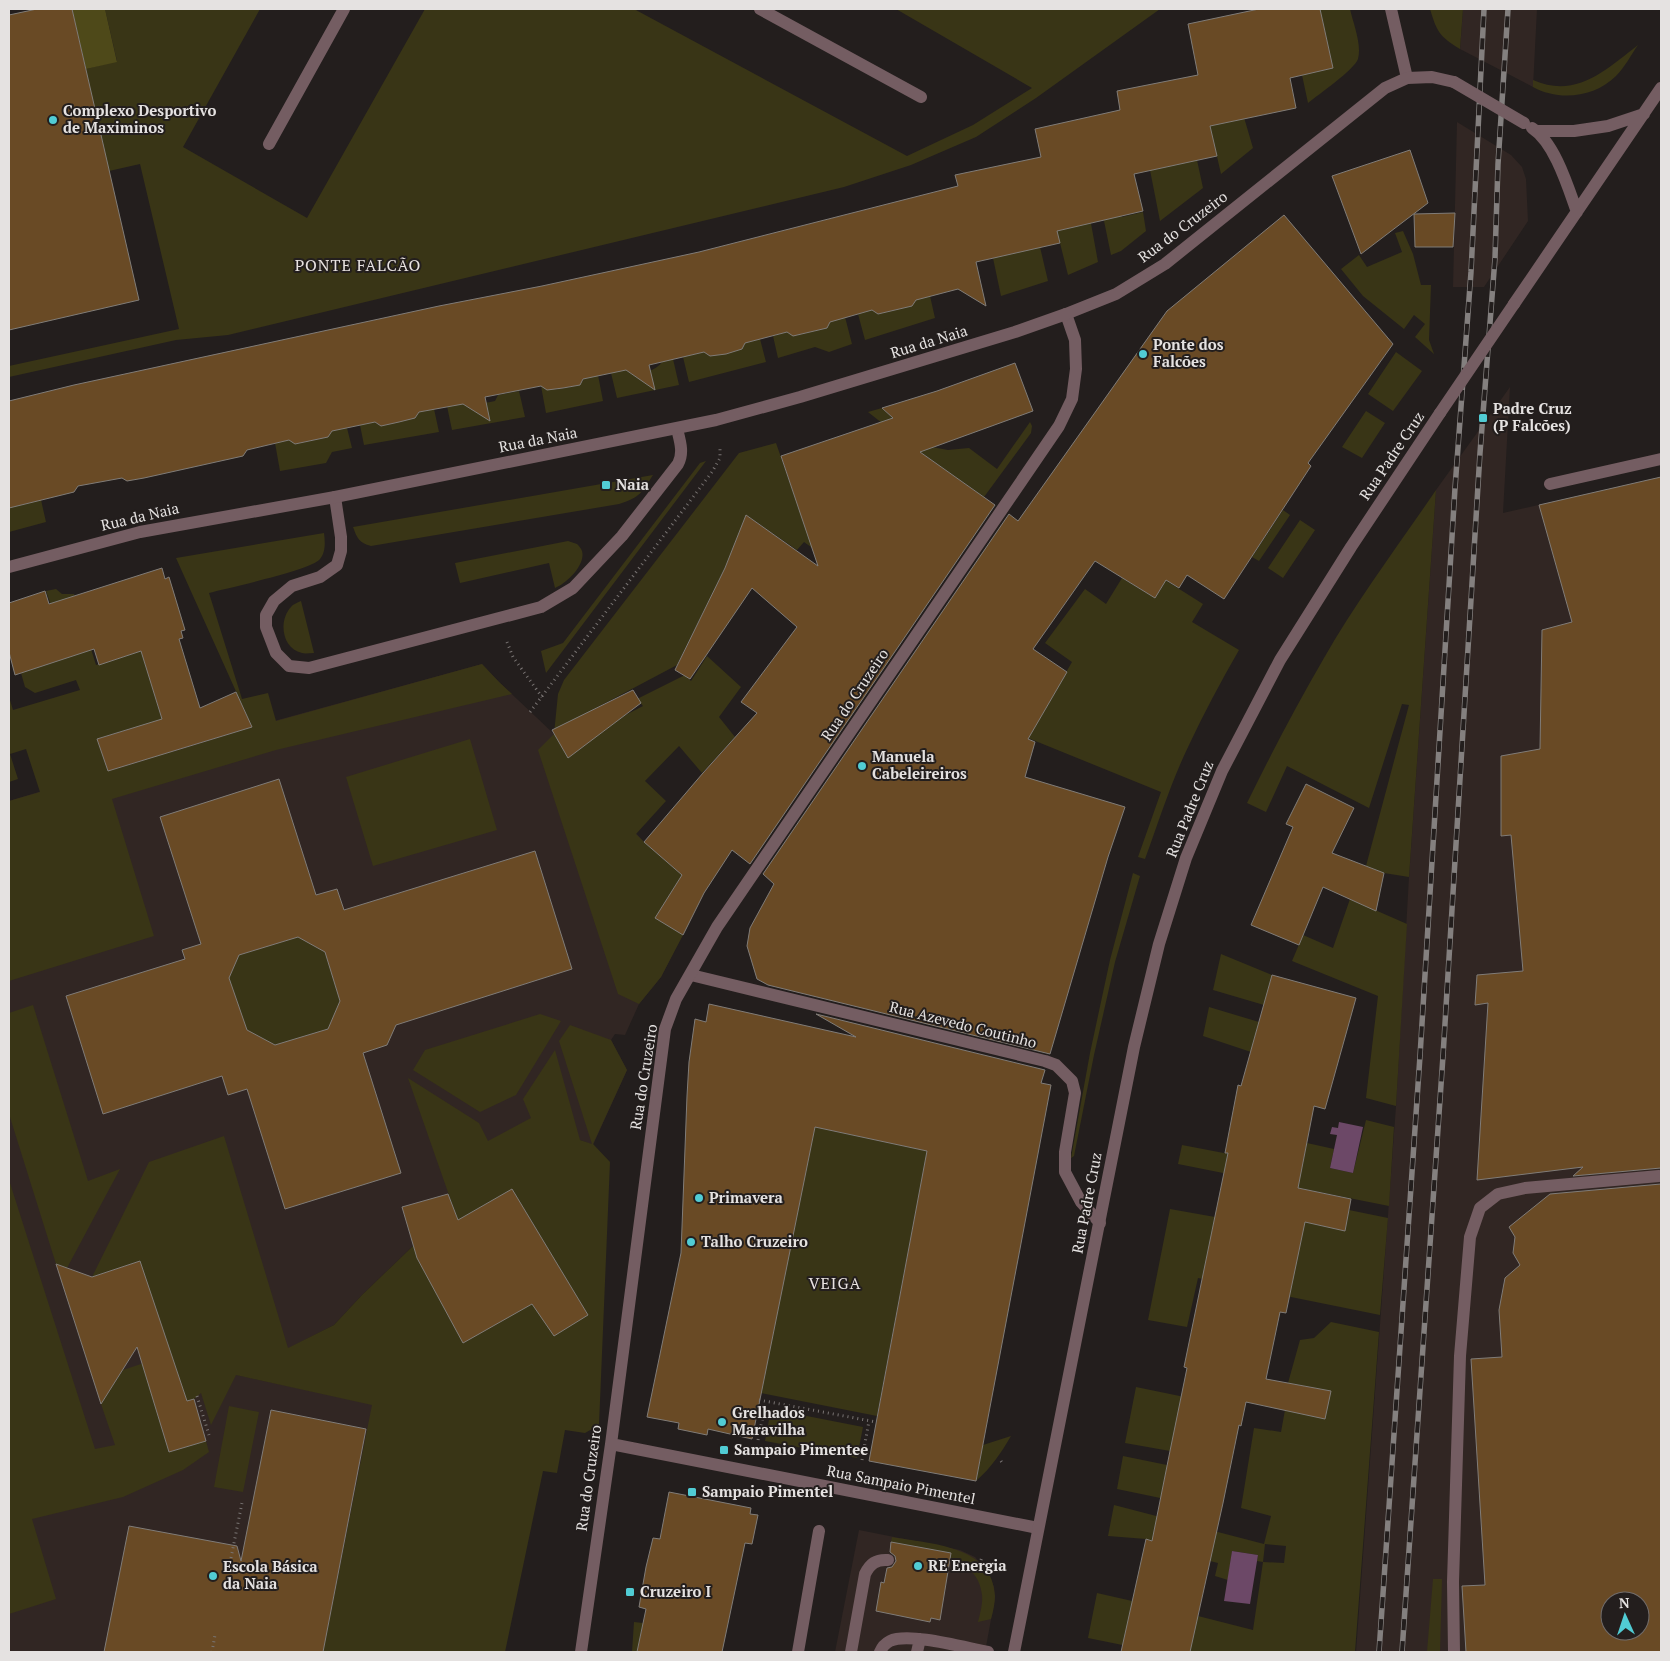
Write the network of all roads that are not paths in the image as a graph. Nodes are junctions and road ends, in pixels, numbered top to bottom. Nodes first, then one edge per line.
1 (344, 9) edge
2 (760, 9) edge
3 (1391, 9) edge
4 (1407, 78) junction
5 (1661, 88) edge
6 (921, 97) dead end
7 (1644, 114) junction
8 (1537, 131) junction
9 (269, 144) dead end
10 (1577, 212) junction
11 (1066, 314) junction
12 (677, 429) junction
13 (1661, 459) edge
14 (1550, 484) dead end
15 (335, 497) junction
16 (9, 567) edge
17 (691, 975) junction
18 (1659, 1176) dead end
19 (1100, 1223) junction
20 (611, 1444) junction
21 (1038, 1528) junction
22 (820, 1531) dead end
23 (888, 1560) dead end
24 (920, 1639) junction
25 (955, 1649) edge
26 (581, 1652) edge
27 (798, 1652) edge
28 (851, 1652) edge
29 (880, 1652) edge
30 (917, 1652) edge
31 (988, 1652) edge
32 (1014, 1652) edge
33 (1454, 1652) edge

1 - 9 street
2 - 6 street
3 - 4 street
4 - 8 street, Rua do Cruzeiro, bridge
4 - 11 street, Rua do Cruzeiro
5 - 7 street, Rua Padre Cruz
7 - 8 street
7 - 10 street, Rua Padre Cruz
8 - 10 street, Rua do Cruzeiro
10 - 19 street, Rua Padre Cruz, bridge
11 - 12 street, Rua da Naia
11 - 17 street, Rua do Cruzeiro
12 - 15 street, Rua da Naia
12 - 15 street
13 - 14 street
15 - 16 street, Rua da Naia
17 - 19 street, Rua Azevedo Coutinho
17 - 20 street, Rua do Cruzeiro
18 - 33 street
19 - 21 street, Rua Padre Cruz
20 - 21 street, Rua Sampaio Pimentel
20 - 26 street, Rua do Cruzeiro
21 - 32 street, Rua Padre Cruz
22 - 27 street
23 - 28 street
24 - 25 street
24 - 29 street
24 - 30 street
25 - 31 street

